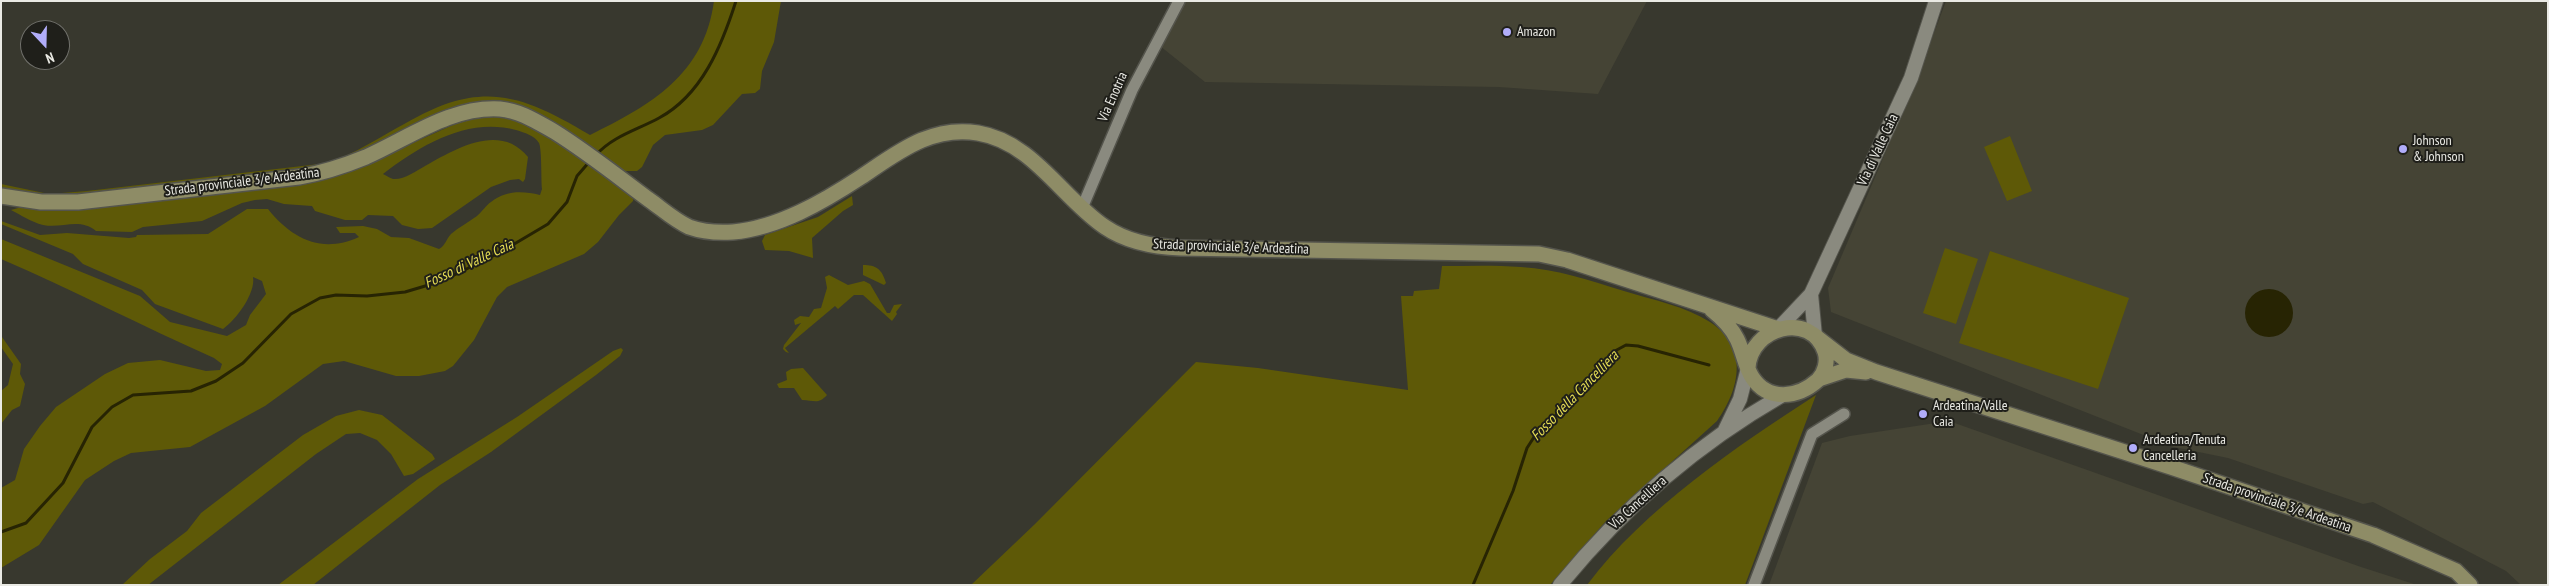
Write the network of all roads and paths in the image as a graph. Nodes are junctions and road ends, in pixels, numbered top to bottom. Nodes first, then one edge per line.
1 (1179, 1) edge
2 (1936, 1) edge
3 (1, 196) edge
4 (1082, 208) junction
5 (1811, 294) junction
6 (1707, 306) junction
7 (1778, 329) junction
8 (1815, 336) junction
9 (1748, 368) junction
10 (1876, 372) junction
11 (1819, 379) junction
12 (1782, 396) junction
13 (1844, 414) dead end
14 (1725, 430) junction
15 (1560, 585) edge
16 (1754, 585) edge
17 (2470, 585) edge

1 - 4 street, Via Enotria
2 - 5 street, Via di Valle Caia
3 - 4 main road, Strada provinciale 3/e Ardeatina
4 - 6 main road, Strada provinciale 3/e Ardeatina
5 - 7 street, Via di Valle Caia
5 - 8 street
6 - 7 main road, Strada provinciale 3/e Ardeatina
6 - 9 main road
7 - 8 main road
7 - 9 main road
8 - 10 main road
8 - 11 main road
9 - 12 main road
9 - 14 street, Via Cancelliera
10 - 11 main road
10 - 17 main road, Strada provinciale 3/e Ardeatina
11 - 12 main road
12 - 14 street, Via Cancelliera
13 - 16 street
14 - 15 street, Via Cancelliera

